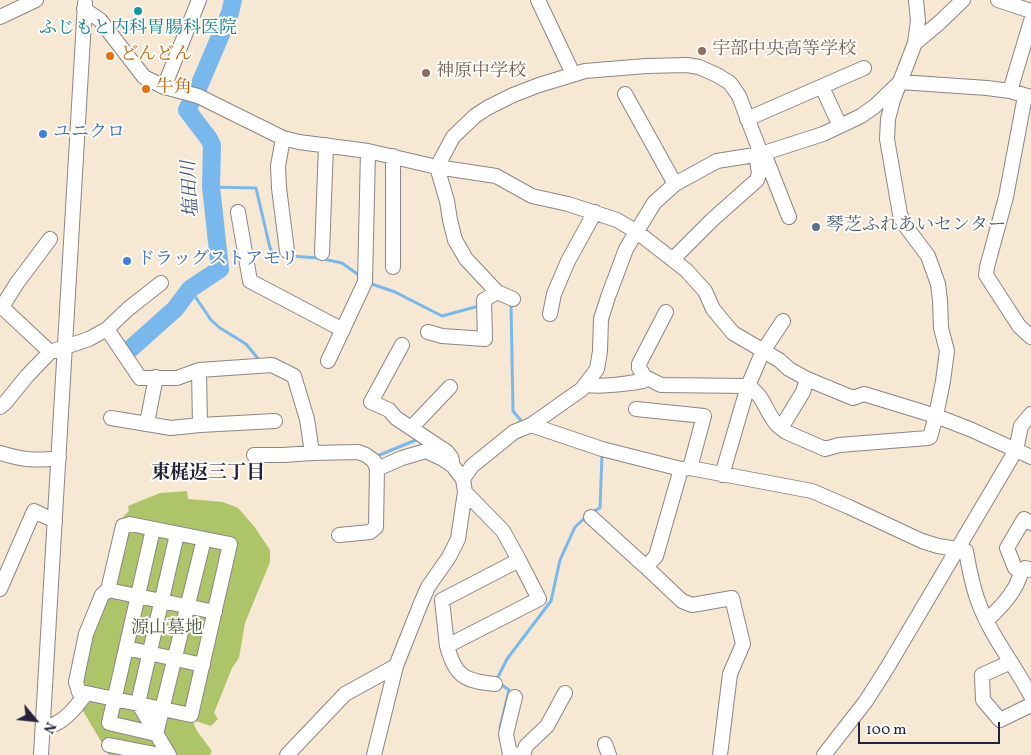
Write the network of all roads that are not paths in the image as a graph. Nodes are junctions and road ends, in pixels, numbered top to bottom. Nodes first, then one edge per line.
1 (36, 0) edge
2 (199, 0) edge
3 (538, 0) edge
4 (916, 0) edge
5 (963, 0) edge
6 (998, 0) edge
7 (85, 5) edge
8 (1031, 11) edge
9 (0, 17) edge
10 (1031, 21) edge
11 (915, 43) junction
12 (864, 68) dead end
13 (573, 74) junction
14 (900, 82) junction
15 (822, 86) junction
16 (164, 87) junction
17 (1010, 91) junction
18 (626, 94) dead end
19 (1028, 96) edge
20 (748, 119) junction
21 (840, 126) junction
22 (283, 138) junction
23 (326, 145) junction
24 (368, 150) junction
25 (758, 154) junction
26 (393, 156) junction
27 (437, 167) junction
28 (676, 184) junction
29 (238, 212) dead end
30 (595, 212) junction
31 (789, 217) dead end
32 (637, 232) junction
33 (50, 239) dead end
34 (287, 251) dead end
35 (322, 253) dead end
36 (673, 259) junction
37 (393, 267) dead end
38 (161, 283) dead end
39 (497, 292) junction
40 (513, 299) dead end
41 (666, 312) dead end
42 (550, 314) dead end
43 (783, 321) dead end
44 (107, 329) junction
45 (343, 330) junction
46 (428, 332) dead end
47 (1031, 337) edge
48 (402, 345) dead end
49 (66, 347) junction
50 (763, 351) junction
51 (50, 352) junction
52 (328, 362) dead end
53 (199, 370) junction
54 (156, 377) junction
55 (645, 378) junction
56 (807, 379) junction
57 (586, 385) junction
58 (748, 386) junction
59 (450, 387) dead end
60 (0, 407) edge
61 (636, 409) dead end
62 (1031, 414) edge
63 (936, 416) junction
64 (111, 418) dead end
65 (275, 421) dead end
66 (147, 423) junction
67 (200, 425) junction
68 (531, 425) junction
69 (411, 428) junction
70 (781, 428) junction
71 (1016, 450) junction
72 (0, 453) edge
73 (312, 453) junction
74 (254, 455) dead end
75 (1031, 457) edge
76 (59, 458) junction
77 (453, 466) junction
78 (685, 468) junction
79 (377, 470) junction
80 (722, 475) junction
81 (464, 486) junction
82 (591, 517) dead end
83 (55, 521) junction
84 (1031, 523) edge
85 (154, 529) junction
86 (177, 534) junction
87 (339, 534) dead end
88 (204, 539) junction
89 (958, 548) junction
90 (519, 560) junction
91 (646, 567) junction
92 (1027, 567) edge
93 (0, 589) edge
94 (108, 590) junction
95 (138, 596) junction
96 (162, 601) junction
97 (187, 606) junction
98 (214, 612) junction
99 (987, 620) junction
100 (447, 646) junction
101 (126, 648) junction
102 (149, 653) junction
103 (174, 659) junction
104 (1011, 662) junction
105 (202, 665) junction
106 (396, 666) junction
107 (495, 684) dead end
108 (565, 693) dead end
109 (1031, 696) edge
110 (515, 697) dead end
111 (115, 699) junction
112 (81, 701) junction
113 (138, 703) junction
114 (1031, 705) edge
115 (162, 709) junction
116 (43, 724) junction
117 (156, 734) junction
118 (109, 744) dead end
119 (41, 755) edge
120 (160, 755) edge
121 (169, 755) edge
122 (287, 755) edge
123 (374, 755) edge
124 (523, 755) edge
125 (720, 755) edge
126 (824, 755) edge

1 - 9 street
2 - 16 street
3 - 13 street
4 - 11 street
5 - 11 street
6 - 8 street
7 - 16 street
7 - 49 street
10 - 17 street
11 - 14 street
12 - 15 street
13 - 20 street
13 - 27 street
14 - 17 street
14 - 21 street
14 - 63 street
15 - 20 street
15 - 21 street
16 - 22 street
17 - 19 street
18 - 28 street
19 - 47 street
20 - 25 street
21 - 25 street
22 - 23 street
22 - 34 street
23 - 24 street
23 - 35 street
24 - 26 street
24 - 45 street
25 - 28 street
25 - 31 street
25 - 36 street
26 - 27 street
26 - 37 street
27 - 30 street
27 - 39 street
28 - 32 street
29 - 45 street
30 - 32 street
30 - 42 street
32 - 36 street
32 - 57 street
33 - 51 street
36 - 50 street
38 - 44 street
39 - 40 street
39 - 46 street
41 - 55 street
43 - 50 street
44 - 49 street
44 - 54 street
45 - 52 street
48 - 69 street
49 - 51 street
49 - 76 street
50 - 56 street
50 - 58 street
51 - 60 street
53 - 54 street
53 - 67 street
53 - 73 street
54 - 66 street
55 - 57 street
55 - 58 street
56 - 63 street
56 - 70 street
57 - 68 street
58 - 70 street
58 - 80 street
59 - 69 street
61 - 78 street
62 - 71 street
63 - 70 street
63 - 71 street
64 - 66 street
65 - 67 street
66 - 67 street
68 - 78 street
68 - 81 street
69 - 77 street
71 - 75 street
71 - 89 street
72 - 76 street
73 - 74 street
73 - 79 street
76 - 83 street
77 - 79 street
77 - 81 street
78 - 80 street
78 - 91 street
79 - 87 street
80 - 89 street
81 - 90 street
81 - 106 street
82 - 91 street
83 - 93 street
83 - 116 street
84 - 92 street
85 - 86 street
85 - 94 street
85 - 95 street
86 - 88 street
86 - 96 street
88 - 97 street
88 - 98 street
89 - 99 street
89 - 126 street
90 - 100 street
90 - 100 street
91 - 125 street
92 - 99 street
94 - 95 street
94 - 112 street
95 - 96 street
95 - 101 street
96 - 97 street
96 - 102 street
97 - 98 street
97 - 103 street
98 - 105 street
99 - 104 street
100 - 107 street
101 - 102 street
101 - 111 street
102 - 103 street
102 - 113 street
103 - 105 street
103 - 115 street
104 - 109 street
104 - 114 street
105 - 115 street
106 - 122 street
106 - 123 street
108 - 124 street
110 - 124 street
111 - 112 street
111 - 113 street
111 - 117 street
112 - 116 street
113 - 115 street
113 - 117 street
115 - 117 street
116 - 119 street
117 - 121 street
118 - 120 street

